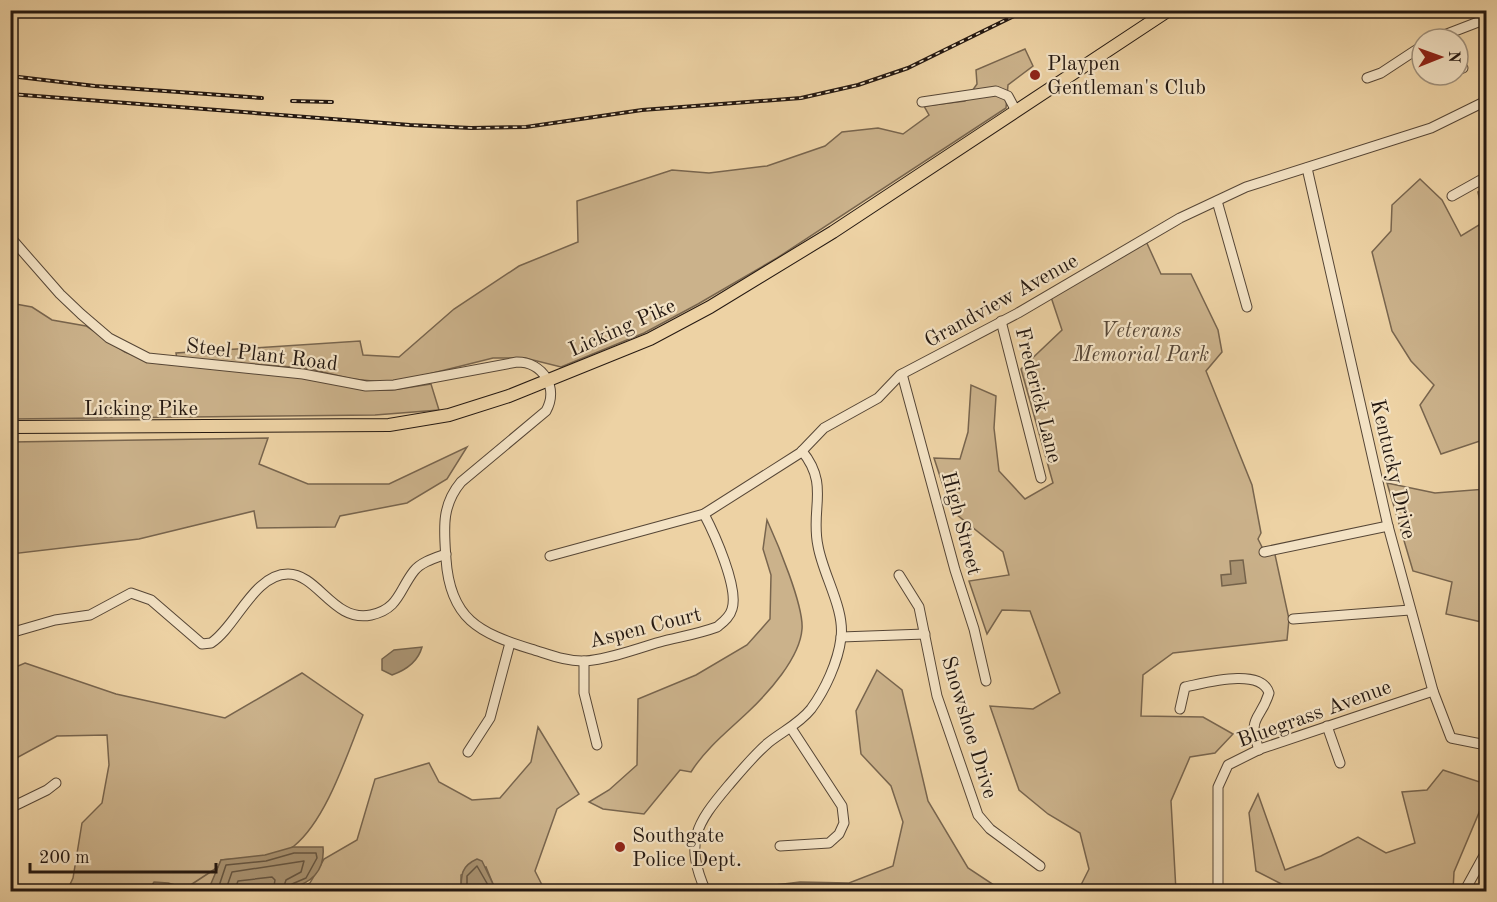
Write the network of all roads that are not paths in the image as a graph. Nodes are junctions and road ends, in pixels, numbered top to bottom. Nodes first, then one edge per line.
1 (1169, 10) edge
2 (1486, 19) edge
3 (1465, 27) edge
4 (1410, 54) edge
5 (1367, 78) dead end
6 (1486, 101) edge
7 (922, 102) dead end
8 (1016, 111) junction
9 (1307, 168) junction
10 (1486, 177) edge
11 (1452, 196) dead end
12 (1217, 201) junction
13 (10, 237) edge
14 (1247, 307) dead end
15 (1001, 321) junction
16 (902, 374) junction
17 (548, 380) junction
18 (10, 428) edge
19 (802, 451) junction
20 (1041, 478) dead end
21 (704, 514) junction
22 (1388, 526) junction
23 (1264, 552) dead end
24 (550, 556) dead end
25 (446, 558) junction
26 (899, 575) dead end
27 (1410, 610) junction
28 (1293, 619) dead end
29 (10, 633) edge
30 (925, 634) junction
31 (841, 637) junction
32 (510, 643) junction
33 (584, 661) junction
34 (986, 681) dead end
35 (1433, 691) junction
36 (1180, 709) dead end
37 (1327, 726) junction
38 (791, 728) junction
39 (597, 745) dead end
40 (1486, 746) edge
41 (1259, 750) junction
42 (468, 752) dead end
43 (1340, 763) dead end
44 (56, 783) dead end
45 (10, 808) edge
46 (780, 846) dead end
47 (1486, 852) edge
48 (1040, 866) dead end
49 (706, 891) edge
50 (1218, 891) edge
51 (1464, 891) edge

1 - 8 main road, Licking Pike
2 - 3 street
4 - 5 street
6 - 9 street, Grandview Avenue
7 - 8 street
8 - 17 main road, Licking Pike
9 - 12 street, Grandview Avenue
9 - 22 street, Kentucky Drive
10 - 11 street
12 - 14 street
12 - 15 street, Grandview Avenue
13 - 17 street, Steel Plant Road
15 - 16 street, Grandview Avenue
15 - 20 street, Frederick Lane
16 - 19 street, Grandview Avenue
16 - 34 street, High Street
17 - 18 main road, Licking Pike
17 - 25 street, Aspen Court
19 - 21 street, Grandview Avenue
19 - 31 street
21 - 24 street, Grandview Avenue
21 - 33 street, Aspen Court
22 - 23 street
22 - 27 street, Kentucky Drive
25 - 29 street
25 - 32 street, Aspen Court
26 - 30 street, Snowshoe Drive
27 - 28 street
27 - 35 street, Kentucky Drive
30 - 31 street
30 - 48 street, Snowshoe Drive
31 - 38 street
32 - 33 street, Aspen Court
32 - 42 street
33 - 39 street
35 - 37 street, Bluegrass Avenue
35 - 40 street, Kentucky Drive
36 - 41 street
37 - 41 street, Bluegrass Avenue
37 - 43 street
38 - 46 street
38 - 49 street
41 - 50 street, Bluegrass Avenue
44 - 45 street
47 - 51 street

